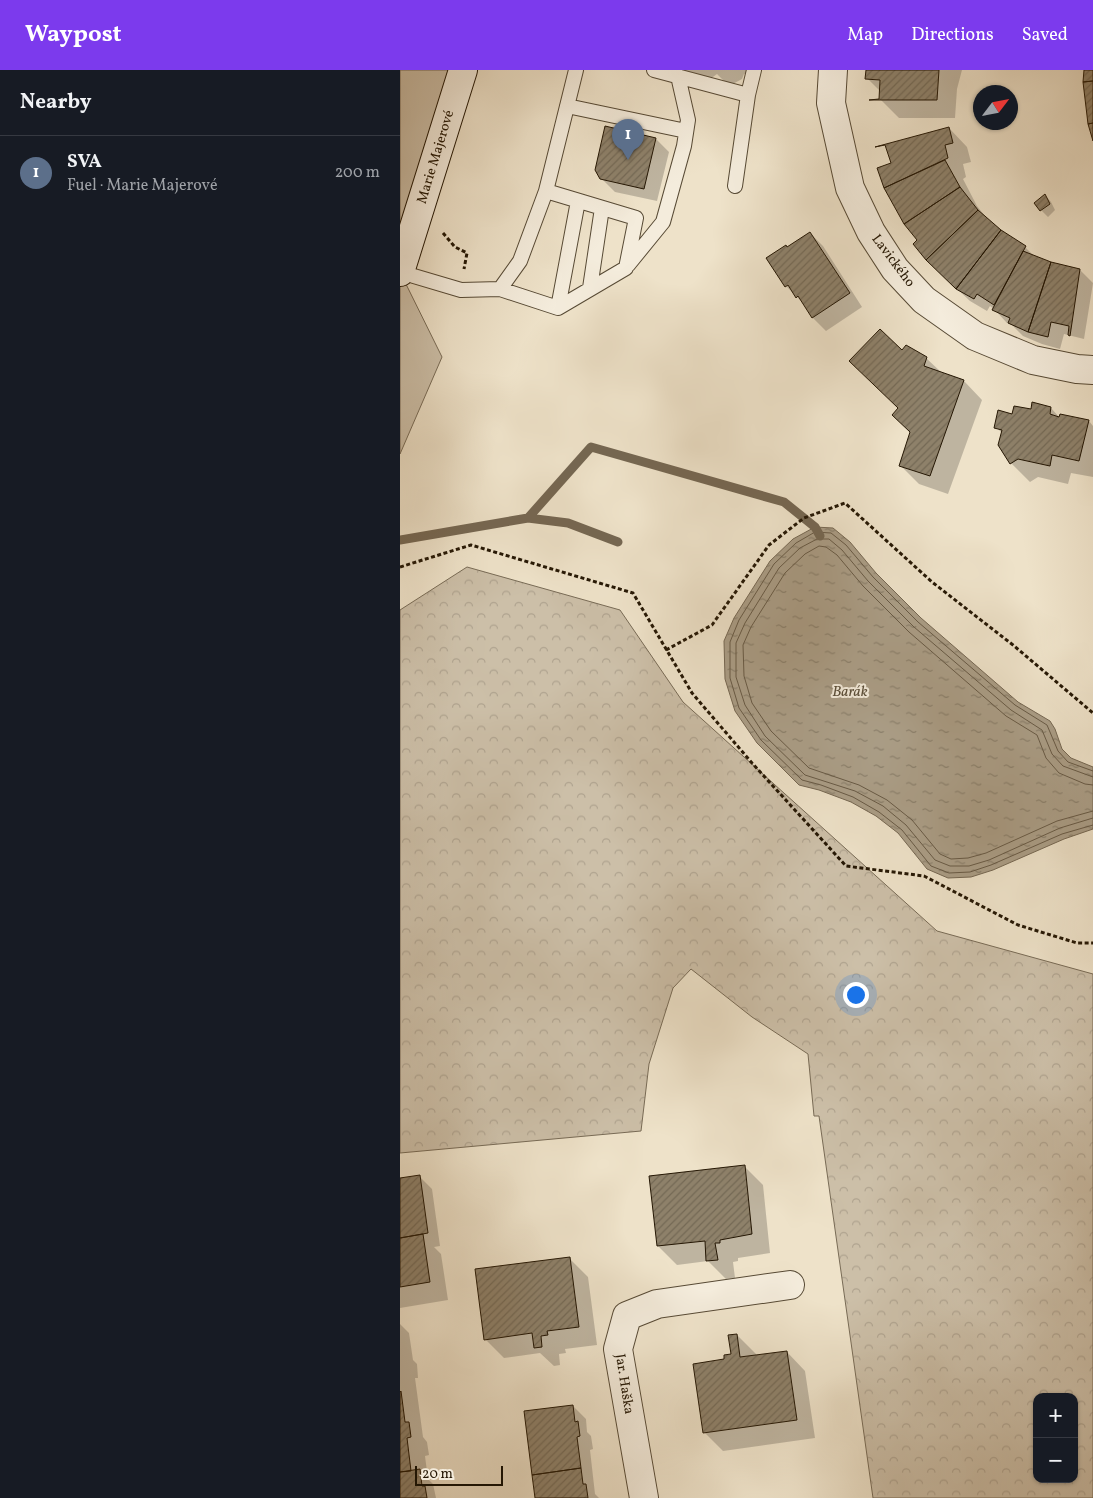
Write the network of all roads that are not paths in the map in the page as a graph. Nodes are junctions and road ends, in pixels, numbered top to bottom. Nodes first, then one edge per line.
1 (463, 70) edge
2 (576, 70) edge
3 (654, 70) edge
4 (754, 70) edge
5 (834, 70) edge
6 (678, 76) junction
7 (748, 95) junction
8 (567, 106) junction
9 (686, 131) junction
10 (735, 186) dead end
11 (546, 191) junction
12 (578, 200) junction
13 (602, 208) junction
14 (626, 268) junction
15 (400, 272) edge
16 (590, 288) junction
17 (500, 290) junction
18 (558, 308) junction
19 (1093, 370) edge
20 (790, 1285) dead end
21 (644, 1498) edge

1 - 15 street, Marie Majerové
2 - 8 lane
3 - 6 lane
4 - 7 lane
5 - 19 street, Lavického
6 - 7 lane
6 - 9 lane
7 - 10 lane
8 - 9 lane
8 - 11 lane
9 - 14 lane
11 - 12 lane
11 - 17 lane
12 - 13 lane
12 - 18 lane
13 - 14 lane
13 - 16 lane
14 - 16 lane
15 - 17 lane
16 - 18 lane
17 - 18 lane
20 - 21 street, Jar. Haška

